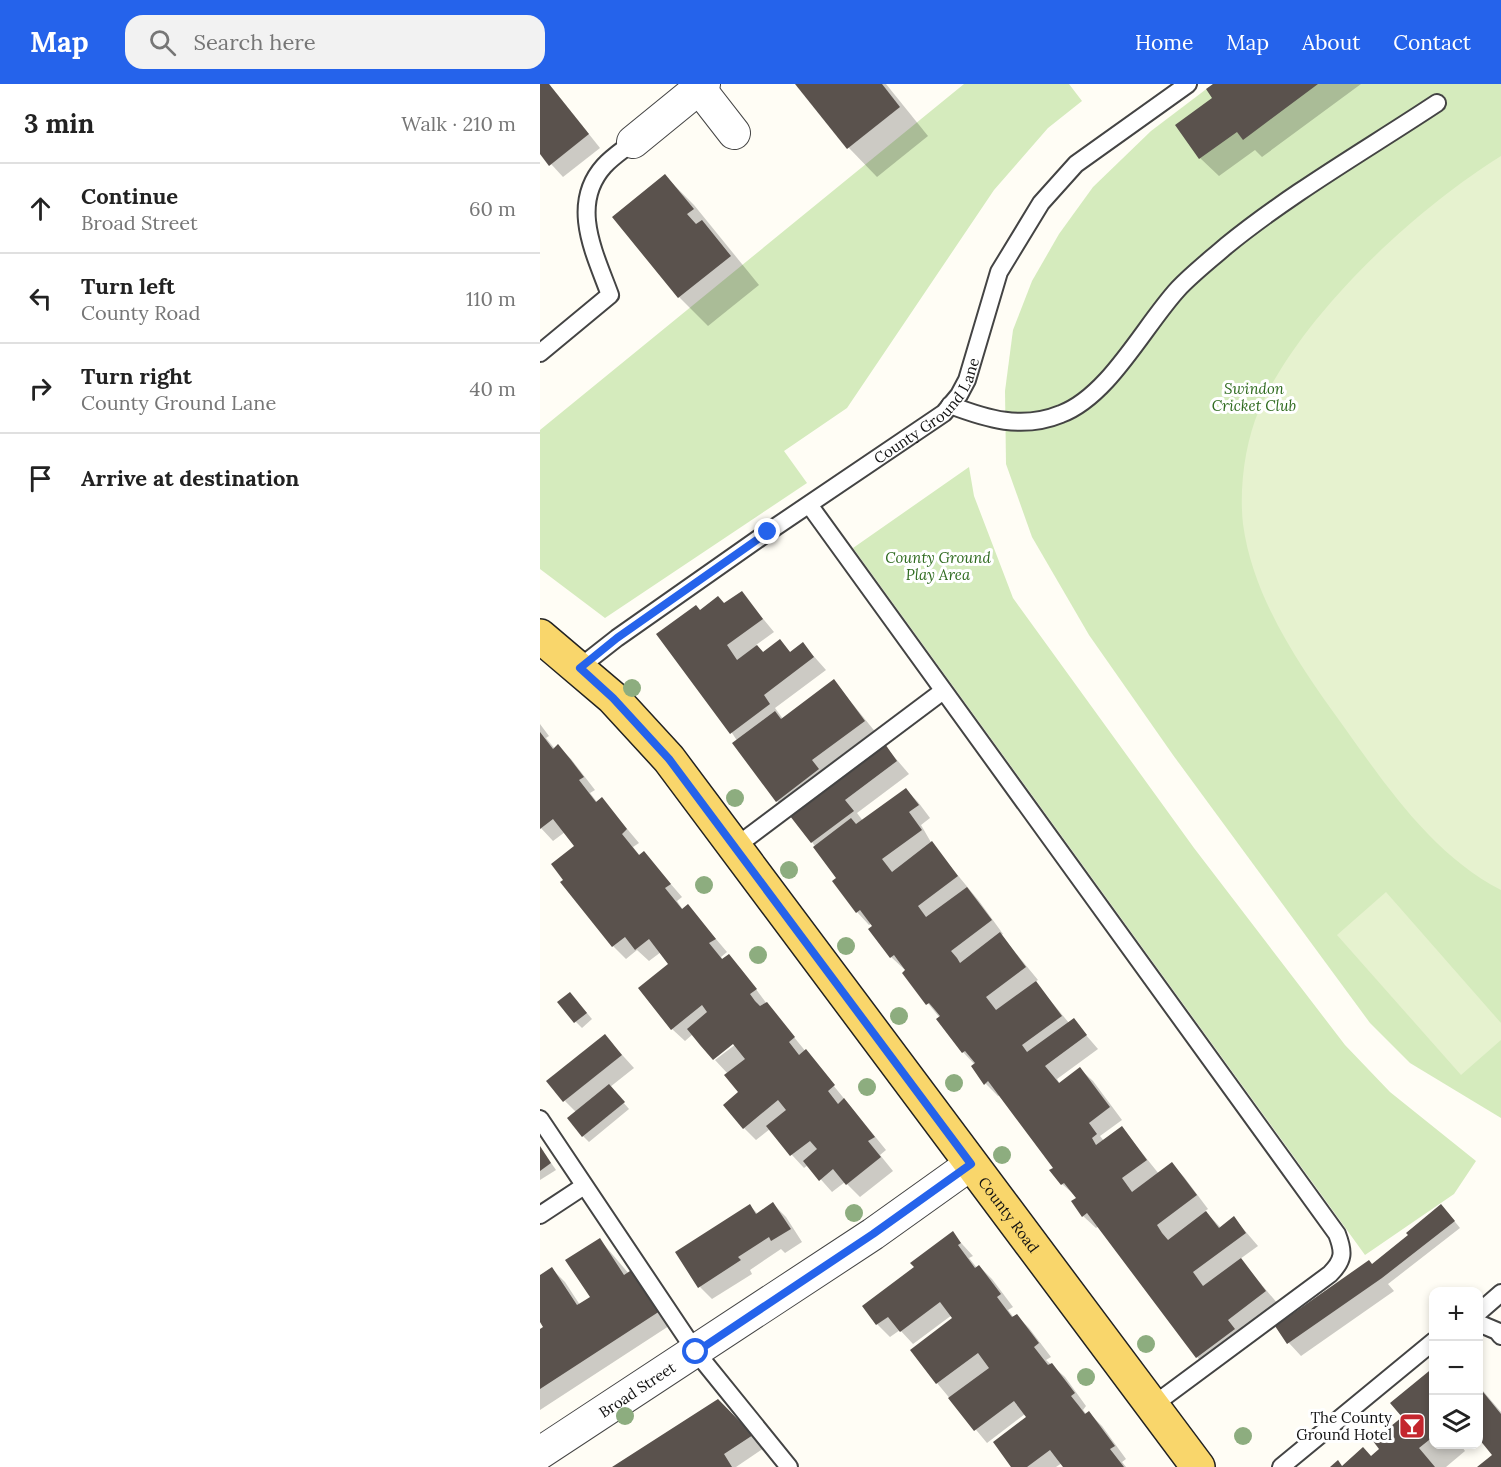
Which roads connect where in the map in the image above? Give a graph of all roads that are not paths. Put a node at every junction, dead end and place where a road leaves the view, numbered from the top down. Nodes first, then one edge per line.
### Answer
1 (1188, 84) edge
2 (701, 86) edge
3 (1437, 103) dead end
4 (734, 133) dead end
5 (633, 142) joint
6 (540, 353) edge
7 (951, 405) junction
8 (810, 506) junction
9 (540, 636) edge
10 (580, 668) junction
11 (944, 691) junction
12 (735, 847) junction
13 (540, 1119) edge
14 (971, 1164) junction
15 (584, 1186) junction
16 (540, 1215) edge
17 (1501, 1293) edge
18 (1483, 1309) edge
19 (1483, 1325) edge
20 (1501, 1336) edge
21 (1429, 1345) edge
22 (696, 1352) junction
23 (1152, 1406) junction
24 (540, 1453) edge
25 (789, 1467) edge
26 (1198, 1467) edge
27 (1281, 1467) edge

1 - 7 lane, County Ground Lane
2 - 4 street
2 - 5 street
3 - 7 lane
5 - 6 lane
7 - 8 lane, County Ground Lane
8 - 10 lane, County Ground Lane
8 - 11 lane
9 - 10 main road, County Road
10 - 12 main road, County Road
11 - 12 lane
11 - 23 lane
12 - 14 main road, County Road
13 - 15 lane
14 - 22 street, Broad Street
14 - 23 main road, County Road
15 - 16 lane
15 - 22 lane
17 - 18 lane
19 - 20 lane
21 - 27 lane
22 - 24 street, Broad Street
22 - 25 lane
23 - 26 main road, County Road

